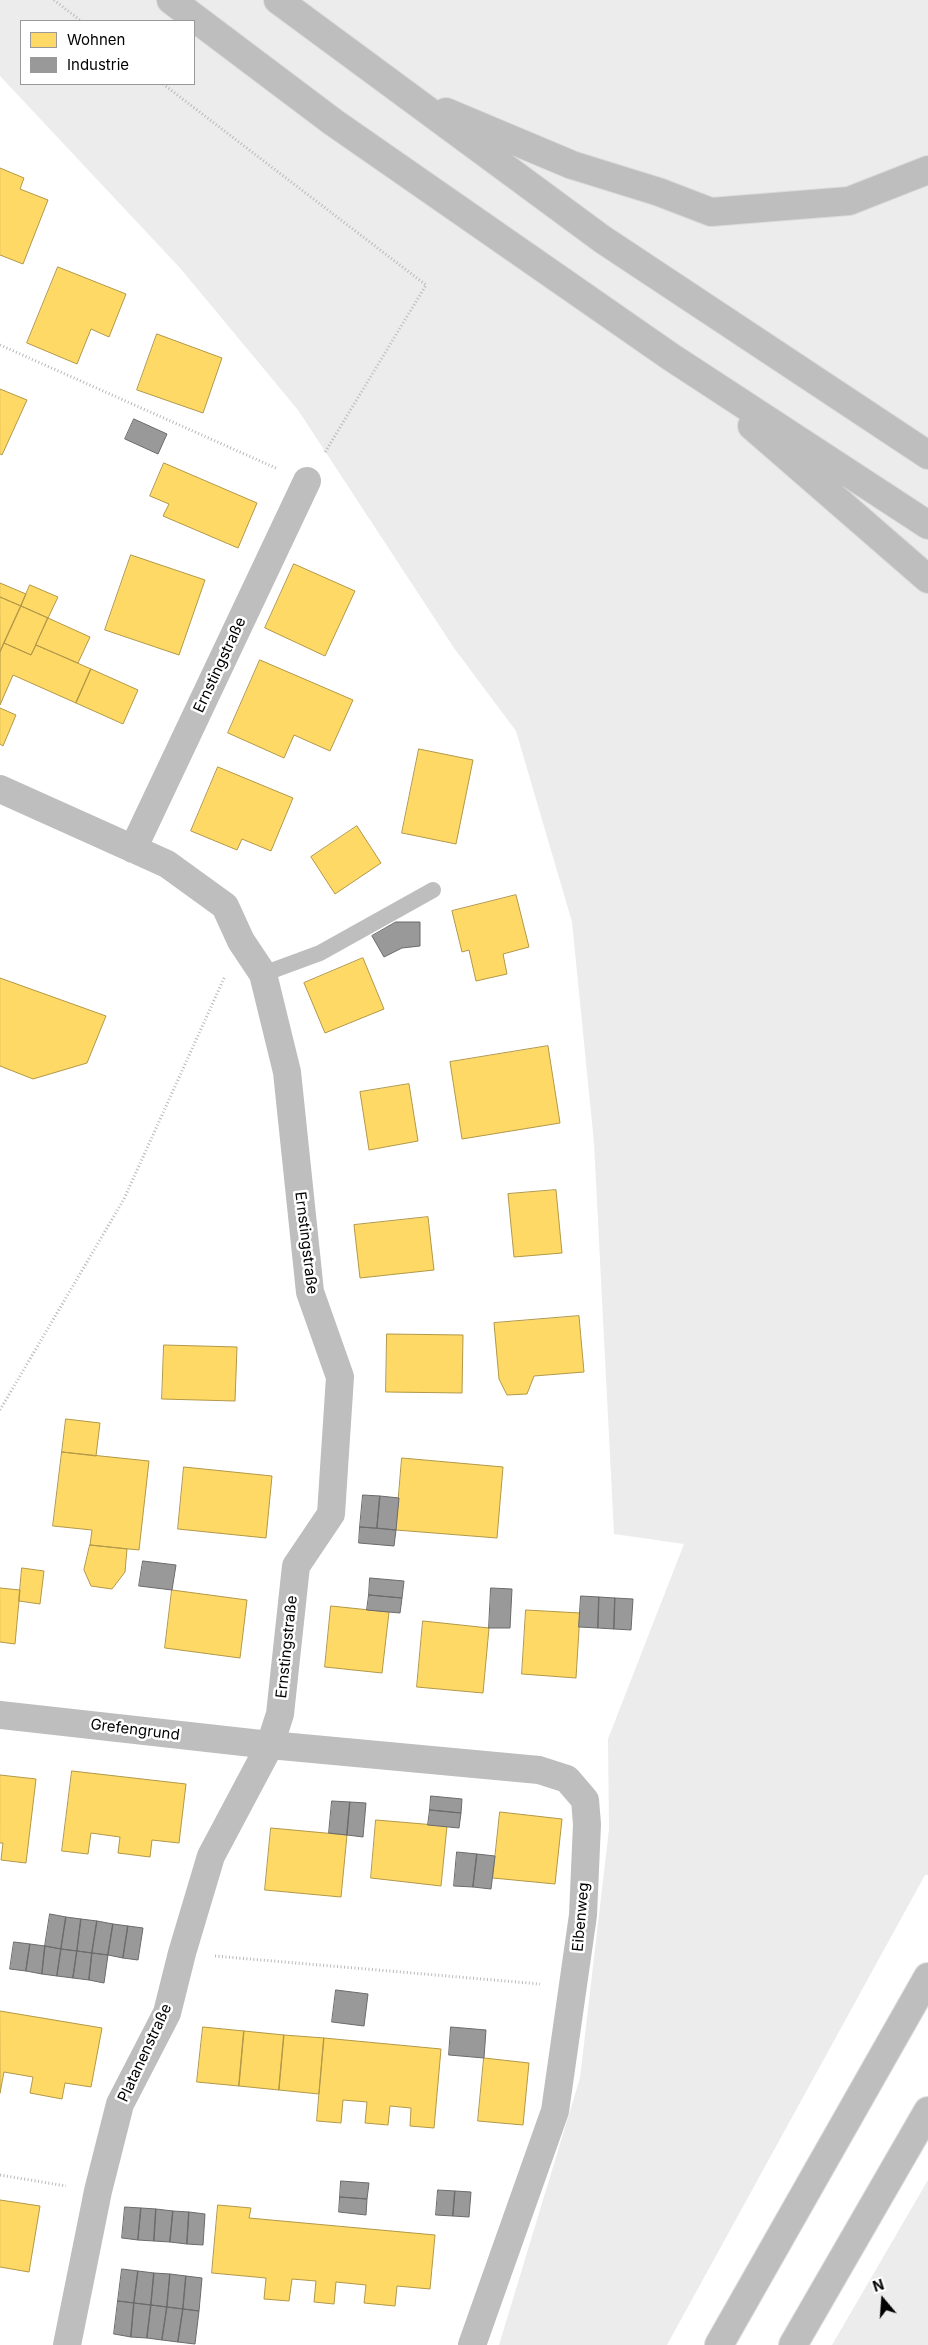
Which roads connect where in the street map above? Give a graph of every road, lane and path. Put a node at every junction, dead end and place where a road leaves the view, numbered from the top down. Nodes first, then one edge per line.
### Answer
1 (54, 0) edge
2 (171, 0) edge
3 (278, 0) edge
4 (81, 20) edge
5 (164, 85) edge
6 (406, 95) junction
7 (928, 170) edge
8 (0, 345) edge
9 (672, 357) junction
10 (928, 455) edge
11 (307, 482) junction
12 (928, 525) edge
13 (928, 579) edge
14 (0, 790) edge
15 (133, 849) junction
16 (433, 890) dead end
17 (241, 941) junction
18 (263, 974) junction
19 (0, 1410) edge
20 (0, 1715) edge
21 (270, 1745) junction
22 (182, 1953) junction
23 (928, 1977) edge
24 (574, 1987) junction
25 (928, 2110) edge
26 (0, 2175) edge
27 (98, 2191) junction
28 (67, 2345) edge
29 (472, 2345) edge
30 (719, 2345) edge
31 (793, 2345) edge

1 - 4 path
2 - 9 main road
3 - 6 main road
5 - 11 path
6 - 7 main road
6 - 10 main road
8 - 11 path
9 - 12 main road
9 - 13 main road
11 - 15 main road, Ernstingstraße
14 - 15 main road, Ernstingstraße
15 - 17 main road, Ernstingstraße
16 - 18 lane
17 - 18 main road, Ernstingstraße
17 - 19 path
18 - 21 main road, Ernstingstraße
20 - 21 main road, Grefengrund
21 - 22 main road, Platanenstraße
21 - 24 main road, Eibenweg
22 - 24 path
22 - 27 main road, Platanenstraße
23 - 30 main road
24 - 29 main road, Eibenweg
25 - 31 main road
26 - 27 path
27 - 28 main road, Platanenstraße

